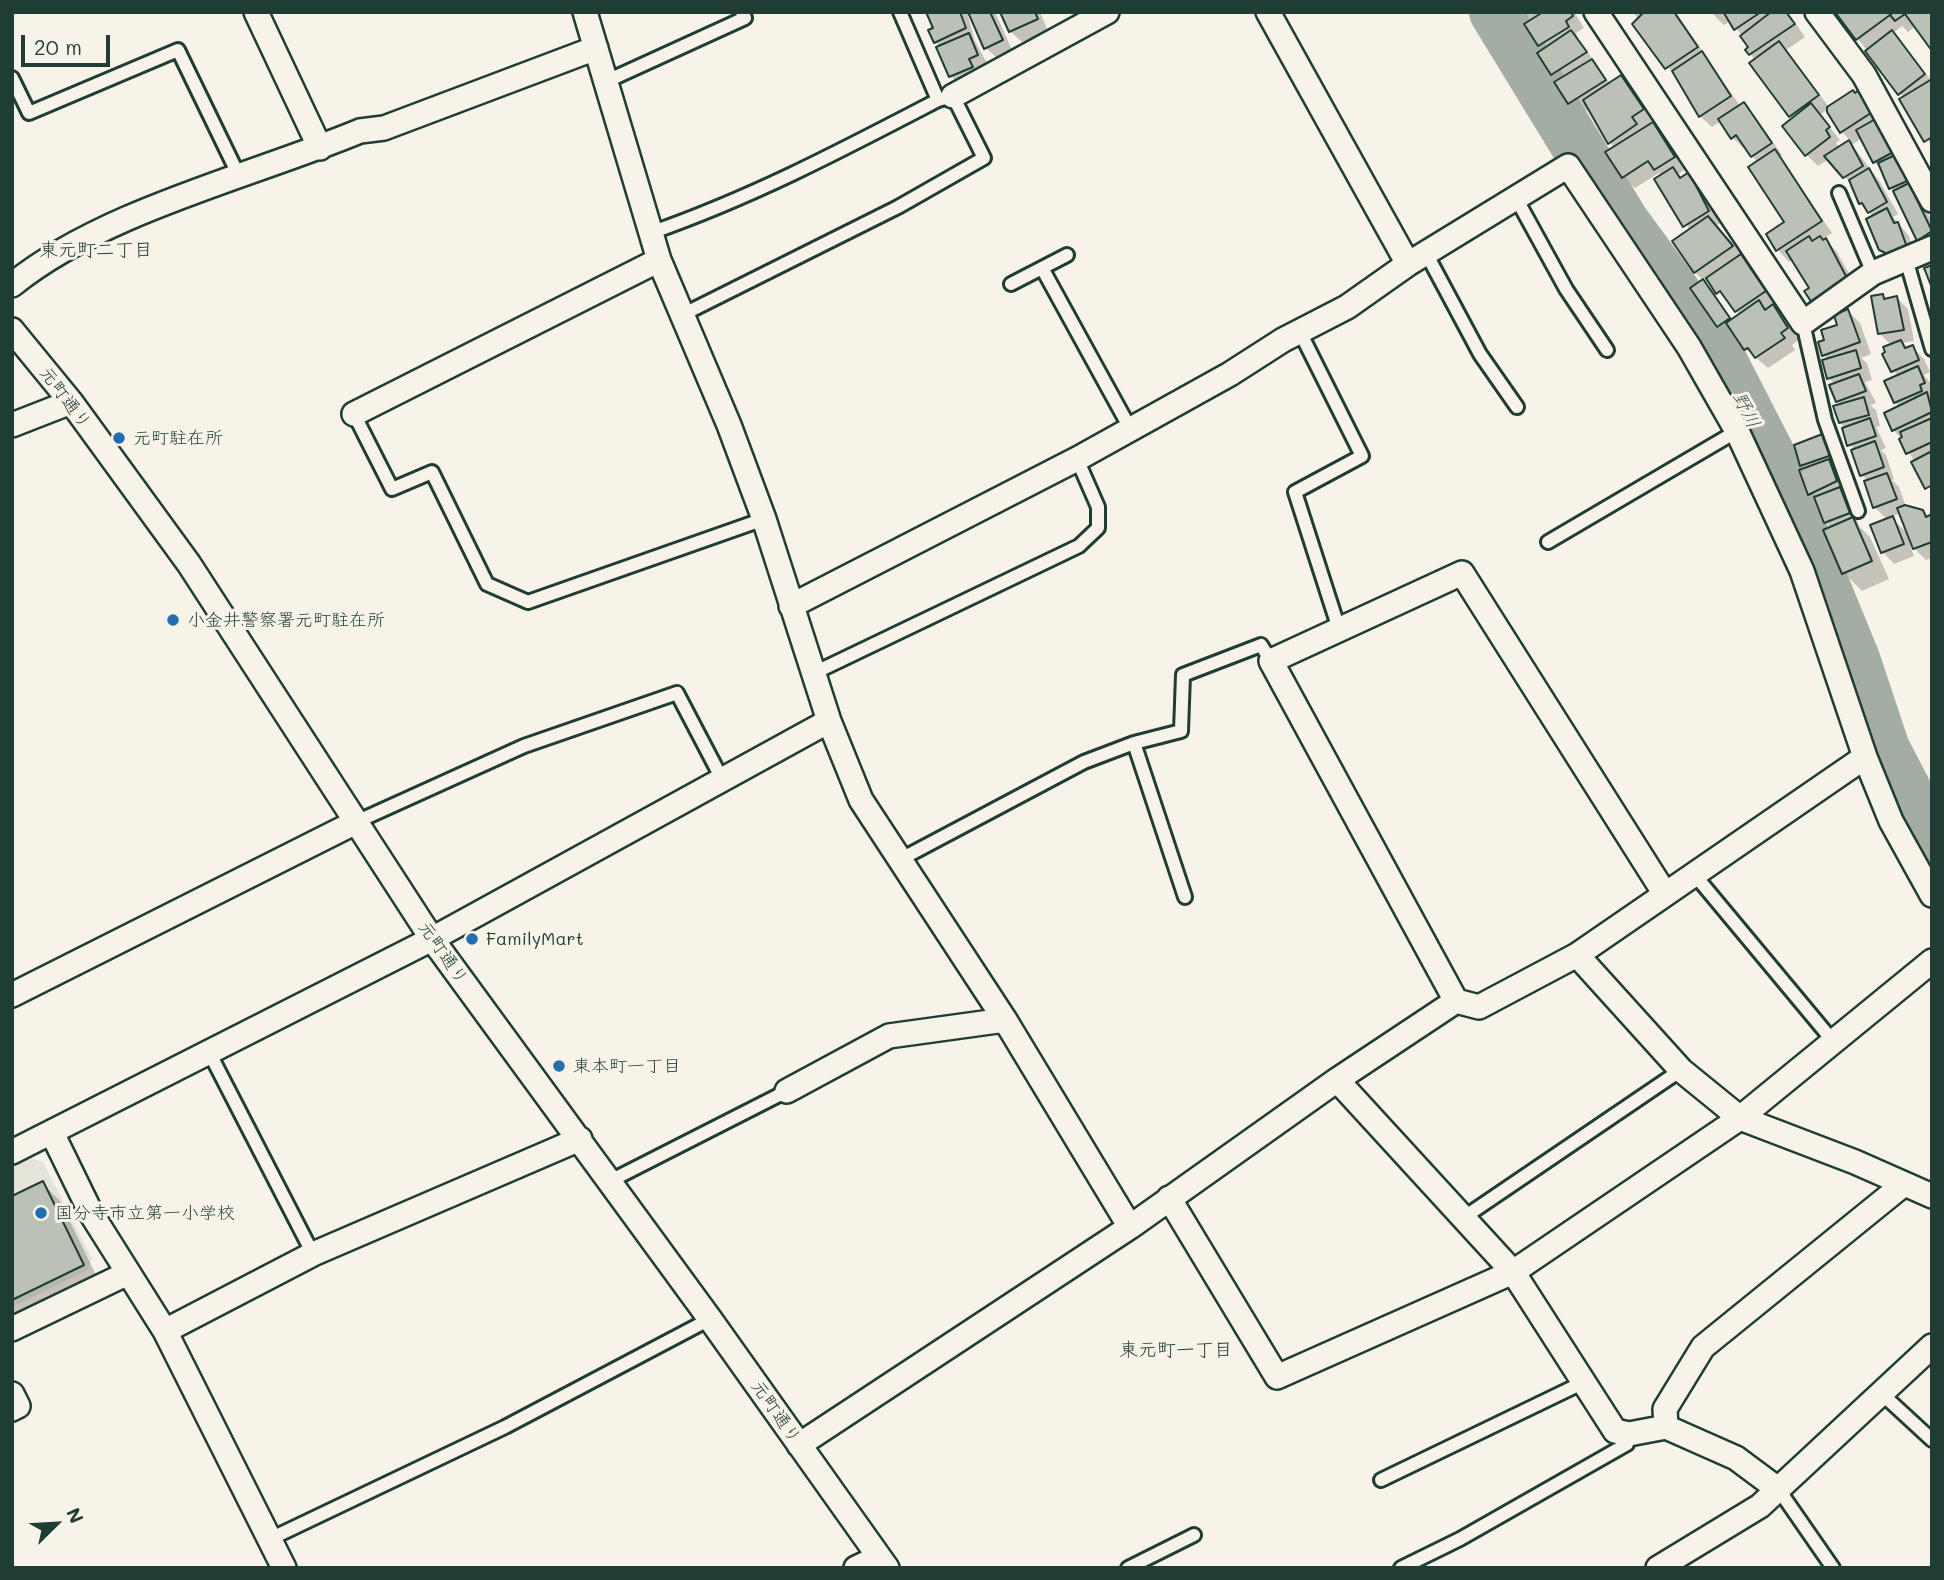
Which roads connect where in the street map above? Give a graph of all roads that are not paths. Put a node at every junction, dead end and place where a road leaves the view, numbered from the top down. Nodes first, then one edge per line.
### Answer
1 (256, 12) edge
2 (585, 12) edge
3 (758, 12) edge
4 (900, 12) edge
5 (1107, 12) edge
6 (1596, 12) edge
7 (1817, 12) edge
8 (744, 15) edge
9 (1278, 15) edge
10 (596, 48) junction
11 (12, 78) edge
12 (607, 81) junction
13 (945, 98) junction
14 (320, 148) junction
15 (239, 176) junction
16 (1839, 193) dead end
17 (1516, 198) junction
18 (1932, 200) edge
19 (650, 233) junction
20 (1932, 248) edge
21 (1067, 255) dead end
22 (1417, 259) junction
23 (1906, 259) junction
24 (659, 260) junction
25 (1042, 268) junction
26 (1873, 273) junction
27 (1011, 284) dead end
28 (12, 285) edge
29 (682, 315) junction
30 (1802, 323) junction
31 (12, 330) edge
32 (1300, 332) junction
33 (1607, 349) dead end
34 (1932, 349) edge
35 (71, 402) junction
36 (1517, 407) dead end
37 (354, 414) joint
38 (12, 425) edge
39 (1131, 430) junction
40 (1737, 431) junction
41 (1077, 459) junction
42 (1858, 511) dead end
43 (764, 519) junction
44 (1548, 542) dead end
45 (791, 606) junction
46 (1339, 629) junction
47 (1271, 661) junction
48 (814, 673) junction
49 (829, 721) junction
50 (1134, 743) junction
51 (1865, 757) junction
52 (722, 779) junction
53 (356, 822) junction
54 (901, 859) junction
55 (1694, 874) junction
56 (1665, 894) junction
57 (1932, 895) edge
58 (1185, 897) dead end
59 (432, 939) junction
60 (1577, 955) junction
61 (1932, 961) edge
62 (12, 995) edge
63 (1456, 1002) junction
64 (1005, 1020) junction
65 (1832, 1041) junction
66 (209, 1052) junction
67 (1681, 1070) junction
68 (1337, 1080) junction
69 (788, 1091) joint
70 (1740, 1118) junction
71 (52, 1132) junction
72 (580, 1139) junction
73 (12, 1152) edge
74 (610, 1181) junction
75 (1904, 1184) junction
76 (1932, 1196) edge
77 (1169, 1198) junction
78 (1463, 1218) junction
79 (1130, 1227) junction
80 (313, 1254) junction
81 (1513, 1272) junction
82 (126, 1273) junction
83 (710, 1319) junction
84 (12, 1329) edge
85 (165, 1331) junction
86 (1932, 1346) edge
87 (1582, 1383) junction
88 (1881, 1393) junction
89 (12, 1394) edge
90 (12, 1409) edge
91 (1666, 1427) junction
92 (1629, 1434) junction
93 (1932, 1440) edge
94 (799, 1445) junction
95 (1381, 1480) dead end
96 (1779, 1490) junction
97 (1194, 1535) dead end
98 (270, 1539) junction
99 (883, 1562) edge
100 (284, 1568) edge
101 (856, 1568) edge
102 (1128, 1568) edge
103 (1401, 1568) edge
104 (1658, 1568) edge
105 (1833, 1568) edge

1 - 14 street
2 - 10 street
3 - 8 lane
4 - 13 lane
5 - 13 street
6 - 30 street
7 - 18 street
8 - 12 lane
9 - 22 street
10 - 12 street
10 - 14 street
11 - 15 lane
12 - 19 street
13 - 19 lane
13 - 29 lane
14 - 15 street
15 - 28 street
16 - 26 lane
17 - 22 street
17 - 33 lane
17 - 40 street
19 - 24 street
20 - 23 street
21 - 25 lane
22 - 32 street
22 - 36 lane
23 - 26 street
23 - 34 lane
24 - 29 street
24 - 37 street
25 - 27 lane
25 - 39 lane
26 - 30 street
29 - 43 street
30 - 42 lane
31 - 35 street, 元町通り
32 - 39 street
32 - 46 lane
35 - 38 street
35 - 53 street, 元町通り
37 - 43 lane
39 - 41 street
40 - 44 lane
40 - 51 street
41 - 45 street
41 - 48 lane
43 - 45 street
45 - 48 street
46 - 47 street
46 - 56 street
47 - 50 lane
47 - 63 street
48 - 49 street
49 - 52 street
49 - 54 street
50 - 54 lane
50 - 58 lane
51 - 55 street
51 - 57 street
52 - 53 lane
52 - 59 street
53 - 59 street, 元町通り
53 - 62 street
54 - 64 street
55 - 56 street
55 - 65 lane
56 - 60 street
59 - 66 street
59 - 72 street, 元町通り
60 - 63 street
60 - 67 street
61 - 65 street
63 - 68 street
64 - 69 street
64 - 79 street
65 - 70 street
66 - 71 street
66 - 80 lane
67 - 70 street
67 - 78 lane
68 - 77 street
68 - 78 street
69 - 74 lane
70 - 75 street
70 - 81 street
71 - 73 street
71 - 82 street
72 - 74 street, 元町通り
72 - 80 street
74 - 83 street, 元町通り
75 - 76 street
75 - 91 street
77 - 79 street
77 - 81 street
78 - 81 street
79 - 94 street
80 - 85 street
81 - 87 street
82 - 84 street
82 - 85 street
83 - 94 street, 元町通り
83 - 98 lane
85 - 98 street
86 - 88 street
87 - 92 street
87 - 95 lane
88 - 93 lane
88 - 96 street
89 - 90 street
91 - 92 street
91 - 96 street
92 - 103 lane
94 - 99 street, 元町通り
96 - 104 street
96 - 105 lane
97 - 102 lane
98 - 100 street
99 - 101 street

